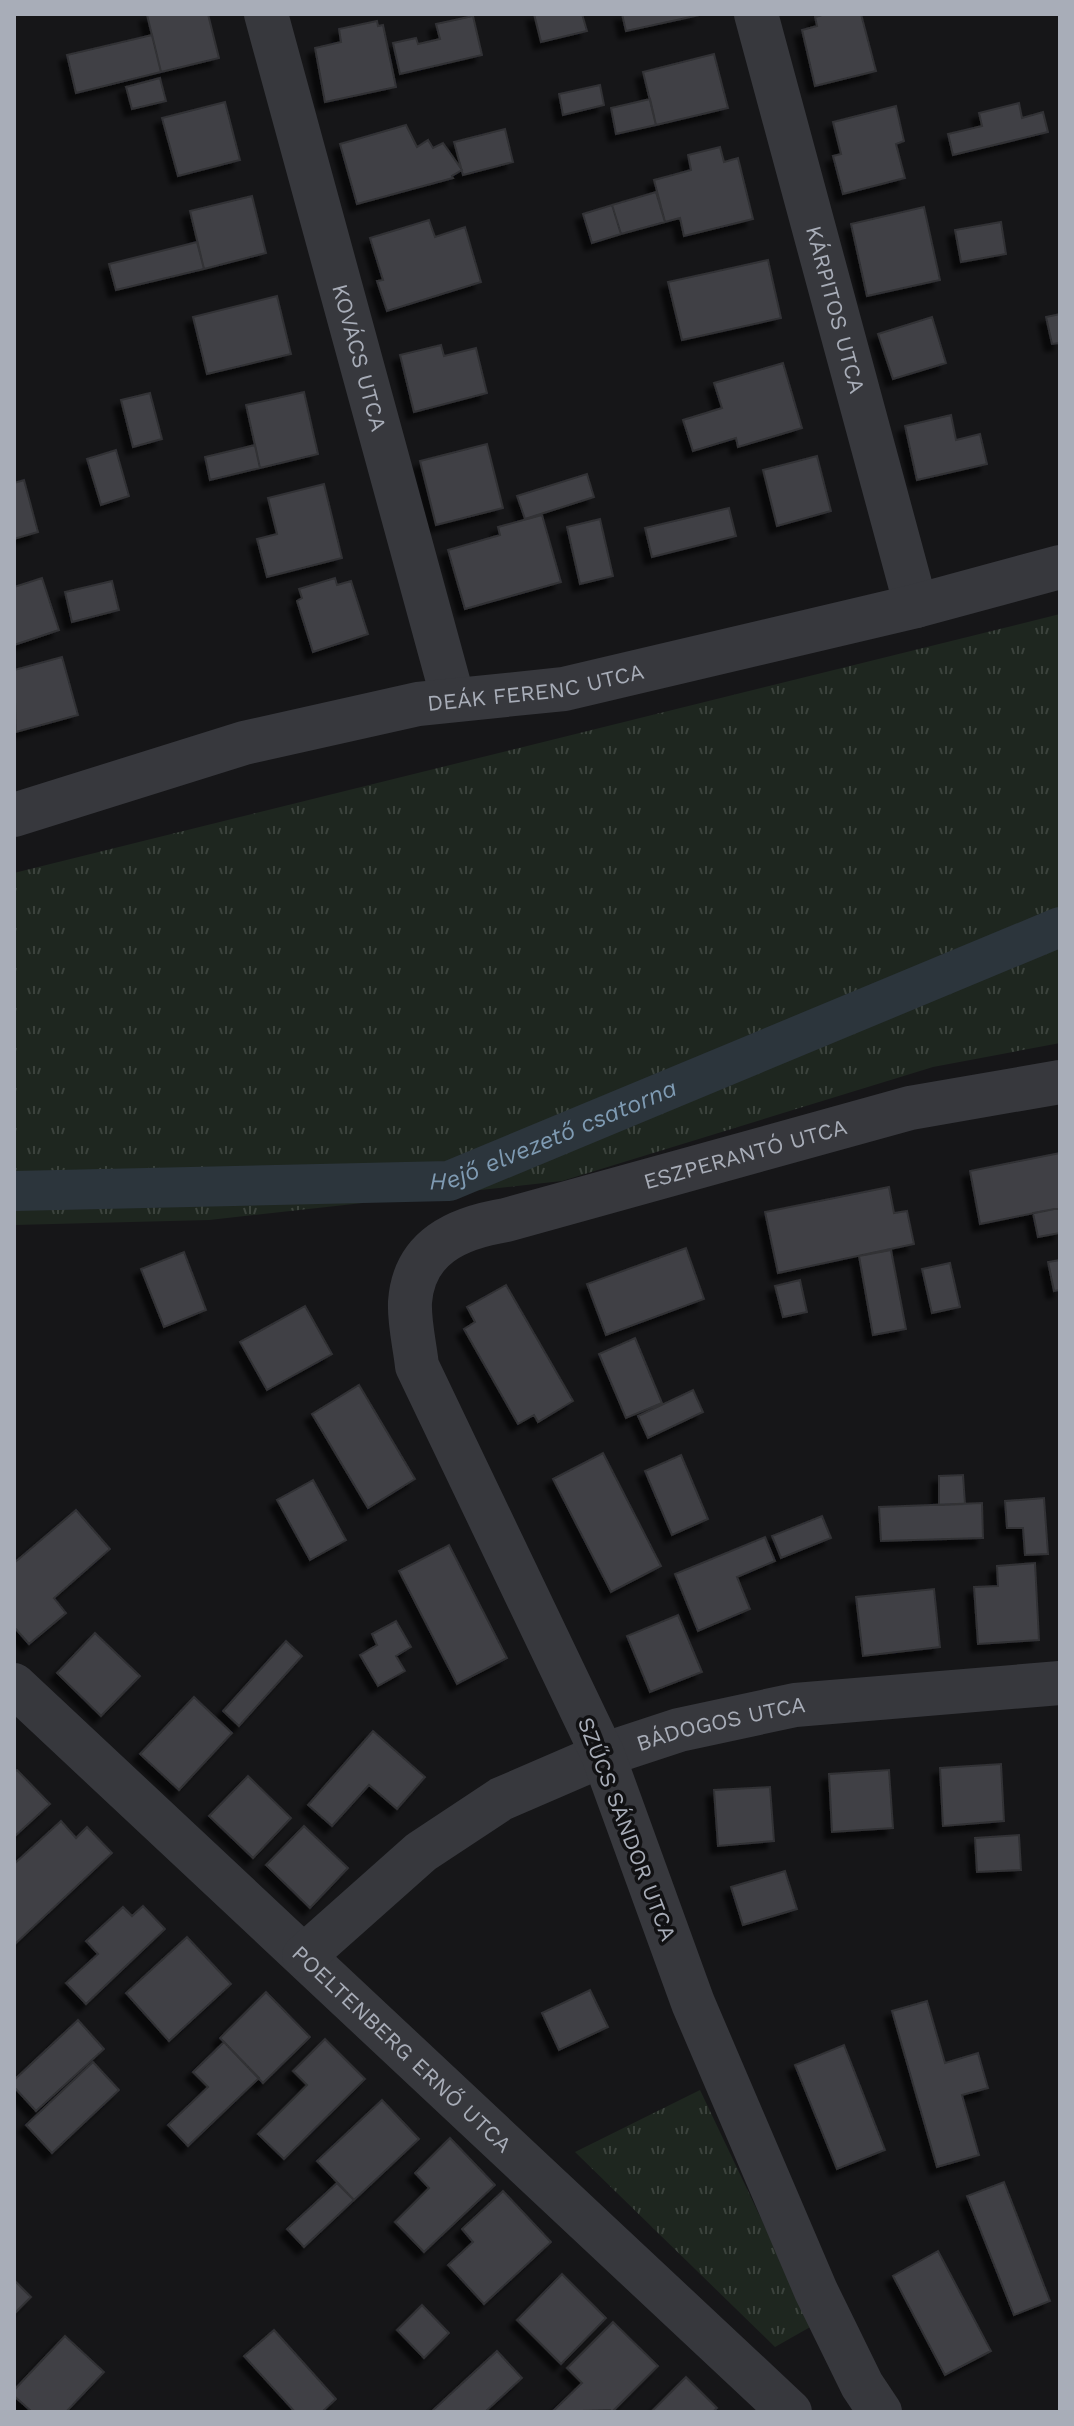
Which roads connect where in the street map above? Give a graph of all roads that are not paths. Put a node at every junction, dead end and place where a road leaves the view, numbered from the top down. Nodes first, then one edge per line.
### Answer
1 (266, 14) edge
2 (756, 14) edge
3 (1060, 567) edge
4 (916, 606) junction
5 (453, 699) junction
6 (14, 815) edge
7 (1060, 1082) edge
8 (436, 1246) joint
9 (1060, 1683) edge
10 (14, 1685) edge
11 (603, 1755) junction
12 (304, 1956) junction
13 (790, 2412) edge
14 (880, 2412) edge

1 - 5 street, KOVÁCS UTCA
2 - 4 street, KÁRPITOS UTCA
3 - 4 street, DEÁK FERENC UTCA
4 - 5 street, DEÁK FERENC UTCA
5 - 6 street, DEÁK FERENC UTCA
7 - 8 street, ESZPERANTÓ UTCA
8 - 11 street, SZŰCS SÁNDOR UTCA
9 - 11 street, BÁDOGOS UTCA
10 - 12 street, POELTENBERG ERNŐ UTCA
11 - 12 street, BÁDOGOS UTCA
11 - 14 street, SZŰCS SÁNDOR UTCA
12 - 13 street, POELTENBERG ERNŐ UTCA

